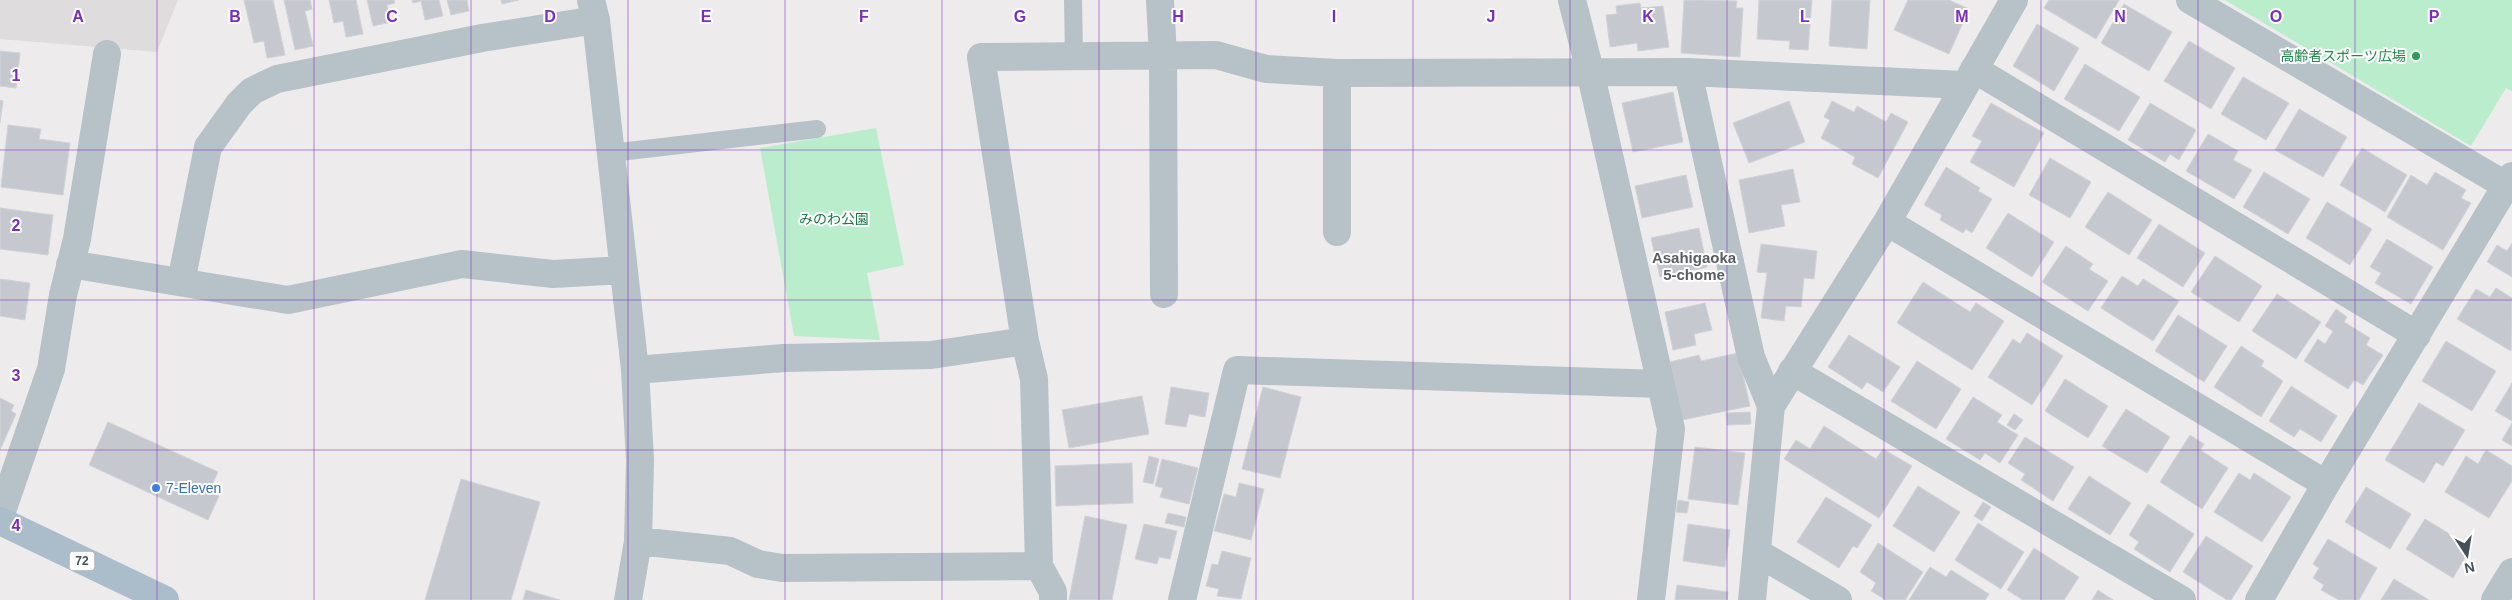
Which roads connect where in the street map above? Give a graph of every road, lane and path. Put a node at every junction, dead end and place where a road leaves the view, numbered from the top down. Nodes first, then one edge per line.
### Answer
1 (1073, 0) edge
2 (1160, 0) edge
3 (1572, 0) edge
4 (2014, 0) edge
5 (2190, 0) edge
6 (594, 10) edge
7 (107, 54) dead end
8 (1074, 56) junction
9 (1162, 56) junction
10 (1590, 71) junction
11 (1688, 72) junction
12 (1337, 73) junction
13 (1969, 77) junction
14 (816, 129) dead end
15 (611, 153) junction
16 (2510, 183) edge
17 (1887, 222) junction
18 (1337, 232) dead end
19 (70, 264) junction
20 (624, 270) junction
21 (181, 282) junction
22 (1164, 294) dead end
23 (2417, 335) junction
24 (1025, 341) junction
25 (635, 370) junction
26 (1792, 371) junction
27 (1661, 384) junction
28 (1771, 406) junction
29 (2326, 484) junction
30 (0, 519) edge
31 (638, 541) junction
32 (1758, 553) junction
33 (1039, 566) junction
34 (2512, 572) edge
35 (165, 600) edge
36 (628, 600) edge
37 (1054, 600) edge
38 (1182, 600) edge
39 (1652, 600) edge
40 (1752, 600) edge
41 (1838, 600) edge
42 (2182, 600) edge
43 (2259, 600) edge
44 (2496, 600) edge

1 - 8 lane
2 - 9 street
3 - 10 street
4 - 13 street
5 - 16 street
6 - 15 street
6 - 21 street
7 - 19 street
8 - 9 street
8 - 24 street
9 - 12 street
9 - 22 street
10 - 11 street
10 - 12 street
10 - 27 street
11 - 13 street
11 - 28 street
12 - 18 street
13 - 17 street
13 - 23 street
14 - 15 lane
15 - 20 street
16 - 23 street
17 - 26 street
17 - 29 street
19 - 21 street
19 - 30 street
20 - 21 street
20 - 25 street
23 - 29 street
24 - 25 street
24 - 33 street
25 - 31 street
26 - 28 street
26 - 42 street
27 - 38 street
27 - 39 street
28 - 32 street
29 - 43 street
30 - 35 main road, 72
31 - 33 street
31 - 36 street
32 - 40 street
32 - 41 street
33 - 37 street
34 - 44 street

